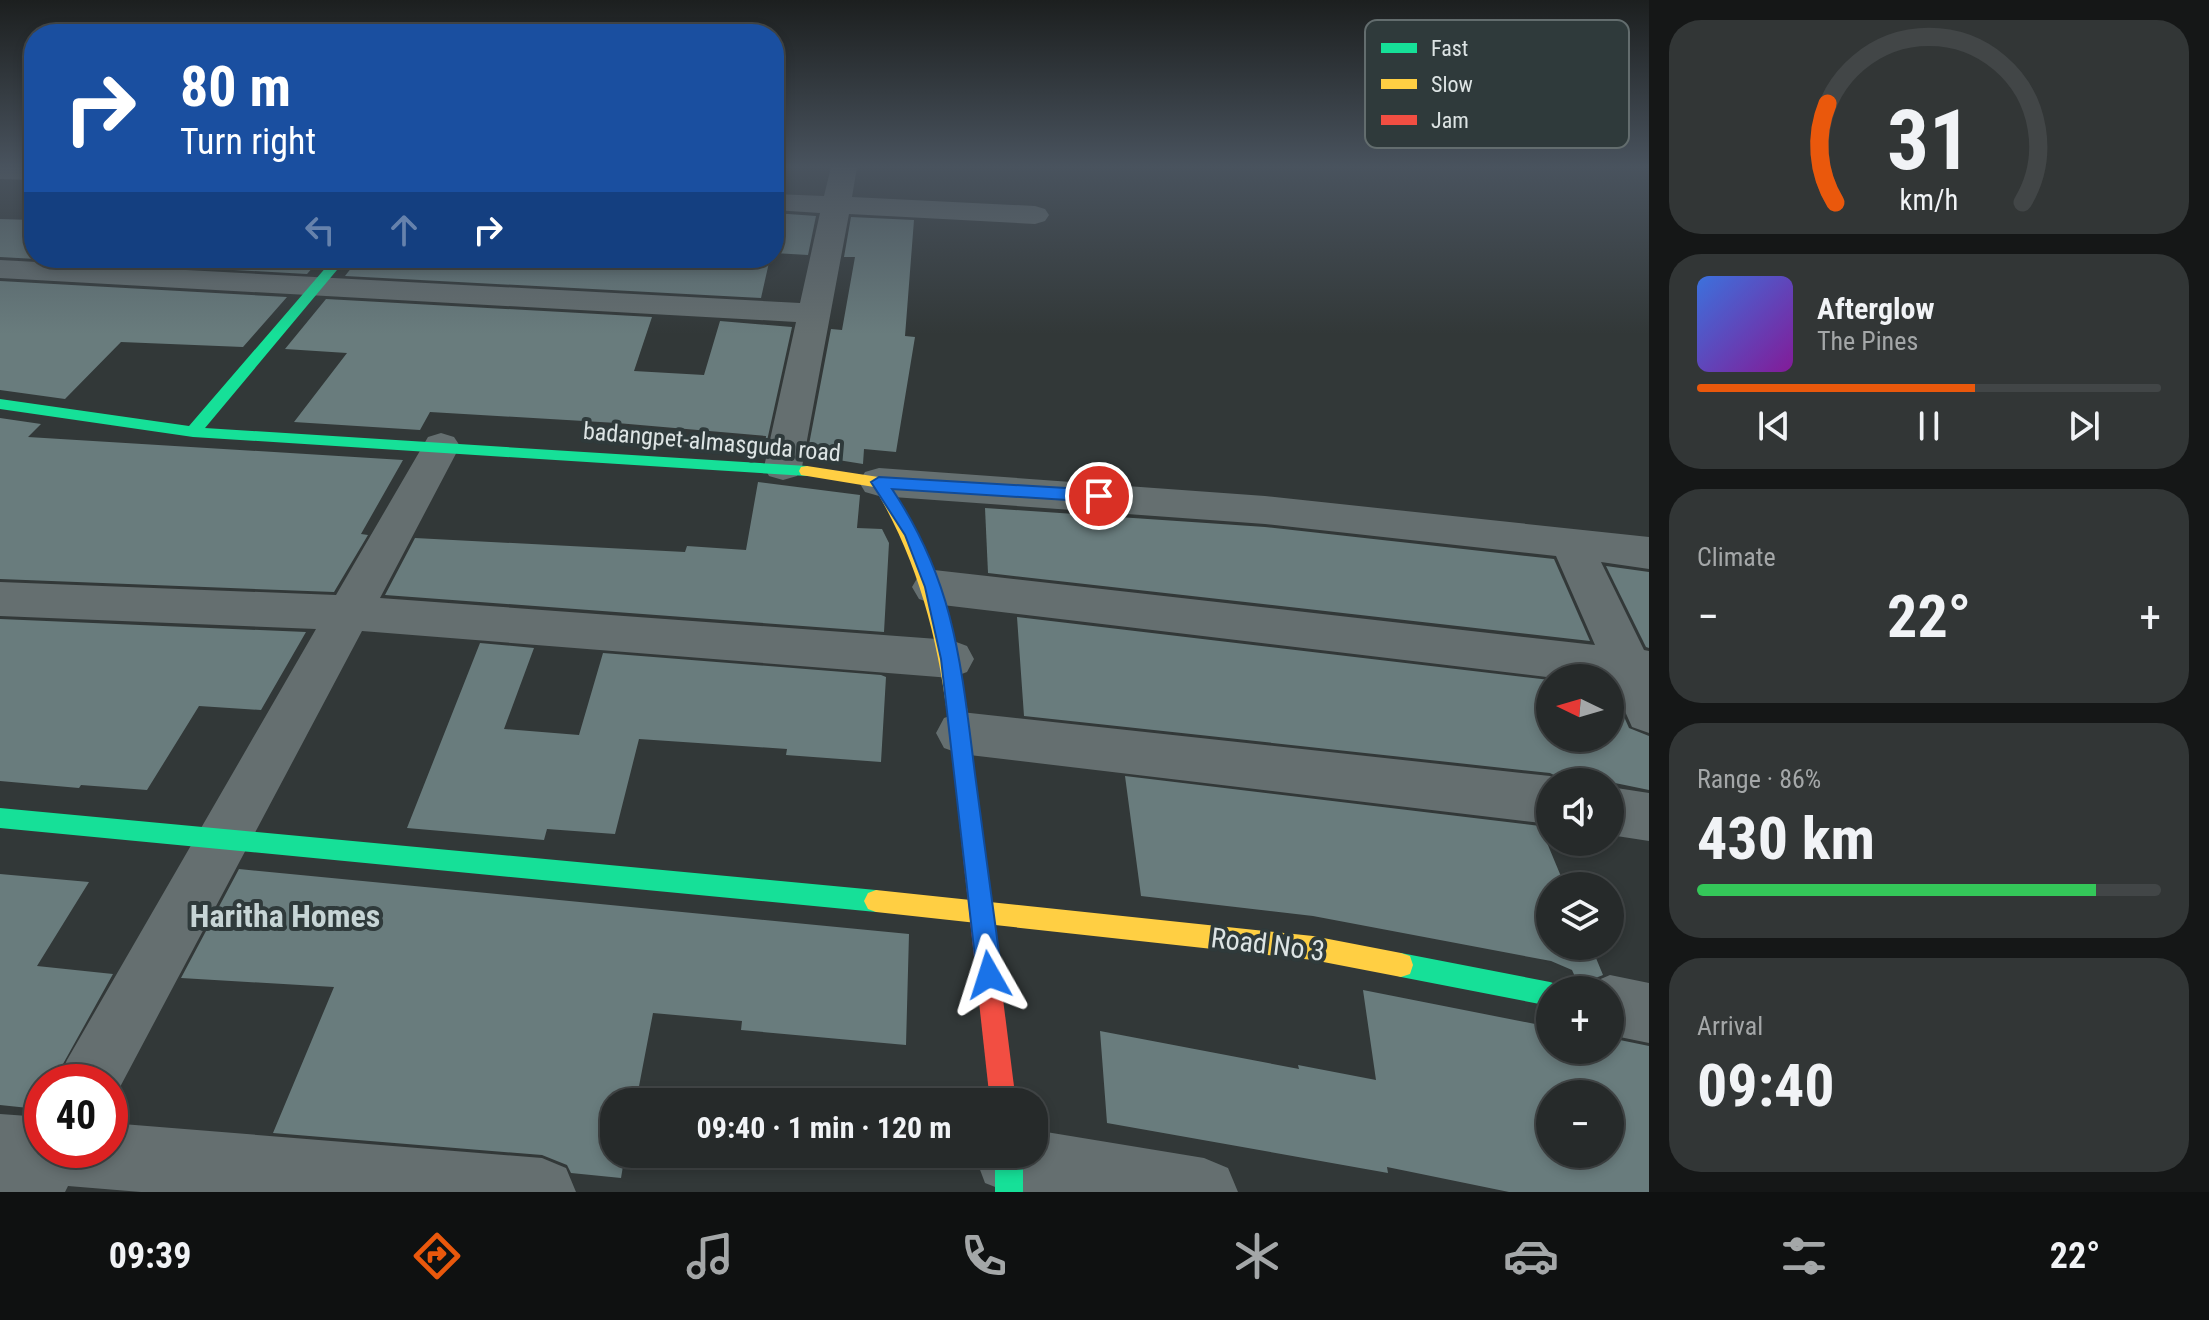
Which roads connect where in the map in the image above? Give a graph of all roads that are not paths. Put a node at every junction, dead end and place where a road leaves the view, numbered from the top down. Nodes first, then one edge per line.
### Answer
1 (834, 223) edge
2 (333, 268) edge
3 (0, 269) edge
4 (319, 285) junction
5 (813, 313) junction
6 (0, 404) edge
7 (193, 432) junction
8 (441, 446) junction
9 (783, 467) junction
10 (879, 482) junction
11 (1571, 543) junction
12 (1649, 553) edge
13 (934, 587) junction
14 (0, 599) edge
15 (351, 613) junction
16 (951, 659) junction
17 (1638, 668) edge
18 (1649, 712) edge
19 (961, 733) junction
20 (1536, 798) edge
21 (1624, 813) edge
22 (1649, 817) edge
23 (0, 818) edge
24 (225, 839) junction
25 (983, 911) junction
26 (1536, 991) edge
27 (1624, 1008) edge
28 (1649, 1013) edge
29 (99, 1064) edge
30 (1001, 1088) edge
31 (0, 1147) edge
32 (24, 1148) edge
33 (128, 1157) edge
34 (1048, 1160) edge
35 (41, 1168) edge
36 (28, 1192) edge
37 (542, 1192) edge
38 (1204, 1192) edge

1 - 5 street
2 - 4 street
3 - 4 street
4 - 5 street
4 - 7 street
5 - 9 street
6 - 7 street, badangpet-almasguda road
7 - 8 street, badangpet-almasguda road
8 - 9 street, badangpet-almasguda road
8 - 15 street
9 - 10 street, badangpet-almasguda road
10 - 11 street
10 - 13 street
11 - 12 street
11 - 17 street
13 - 16 street
13 - 17 street
14 - 15 street
15 - 16 street
15 - 24 street
16 - 19 street
17 - 18 street
19 - 20 street
19 - 25 street
21 - 22 street
23 - 24 street, Road No 3
24 - 25 street, Road No 3
24 - 29 street
25 - 26 street, Road No 3
25 - 30 street
27 - 28 street
31 - 32 street
33 - 37 street
34 - 38 street
35 - 36 street

